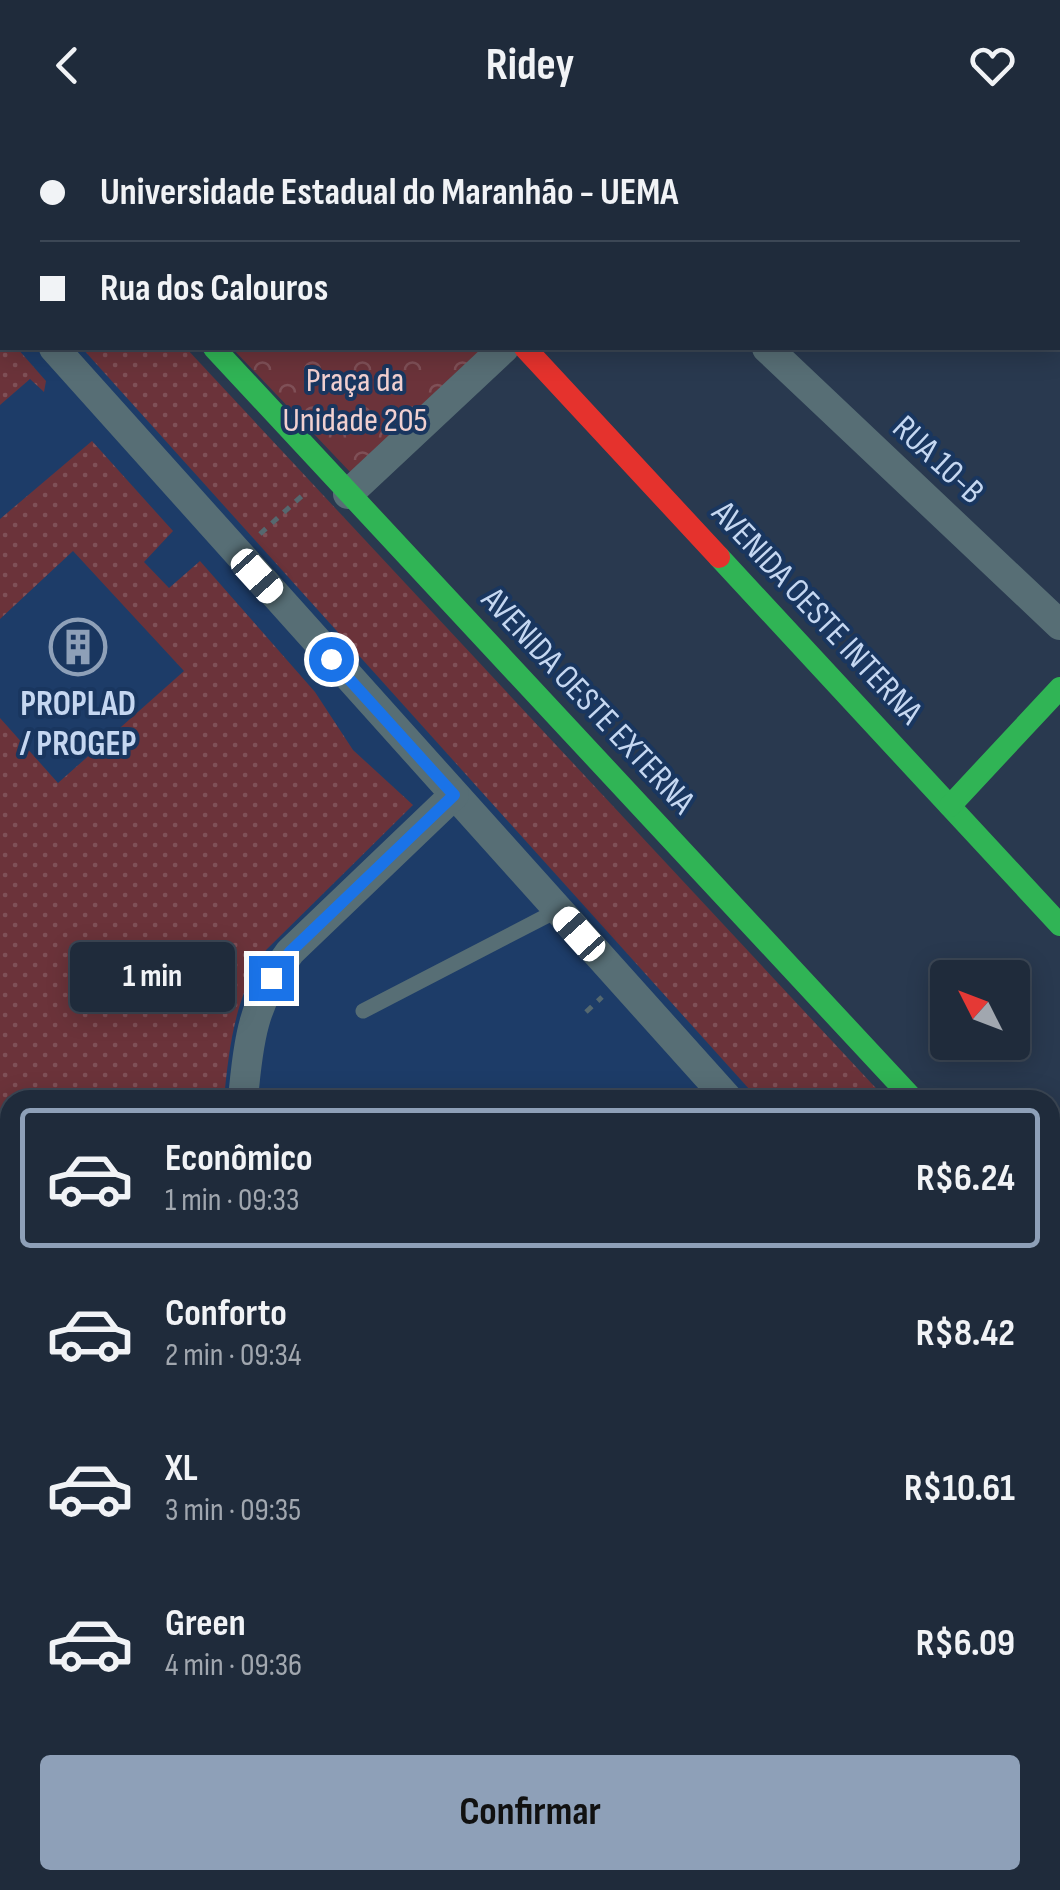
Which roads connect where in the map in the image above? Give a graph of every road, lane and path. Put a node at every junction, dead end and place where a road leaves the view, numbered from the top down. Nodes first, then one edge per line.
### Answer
1 (56, 350) edge
2 (216, 350) edge
3 (502, 350) edge
4 (527, 350) edge
5 (769, 350) edge
6 (338, 482) junction
7 (251, 542) dead end
8 (1060, 625) edge
9 (1060, 688) edge
10 (454, 795) junction
11 (950, 806) junction
12 (558, 910) junction
13 (1060, 925) edge
14 (363, 1010) dead end
15 (243, 1090) edge
16 (720, 1090) edge
17 (905, 1090) edge

1 - 10 street
2 - 6 street, AVENIDA OESTE EXTERNA
3 - 6 street
4 - 11 street, AVENIDA OESTE INTERNA
5 - 8 street, RUA 10-B
6 - 7 path
6 - 17 street, AVENIDA OESTE EXTERNA
9 - 11 street
10 - 12 street
10 - 15 street
11 - 13 street, AVENIDA OESTE INTERNA
12 - 14 lane
12 - 16 street

